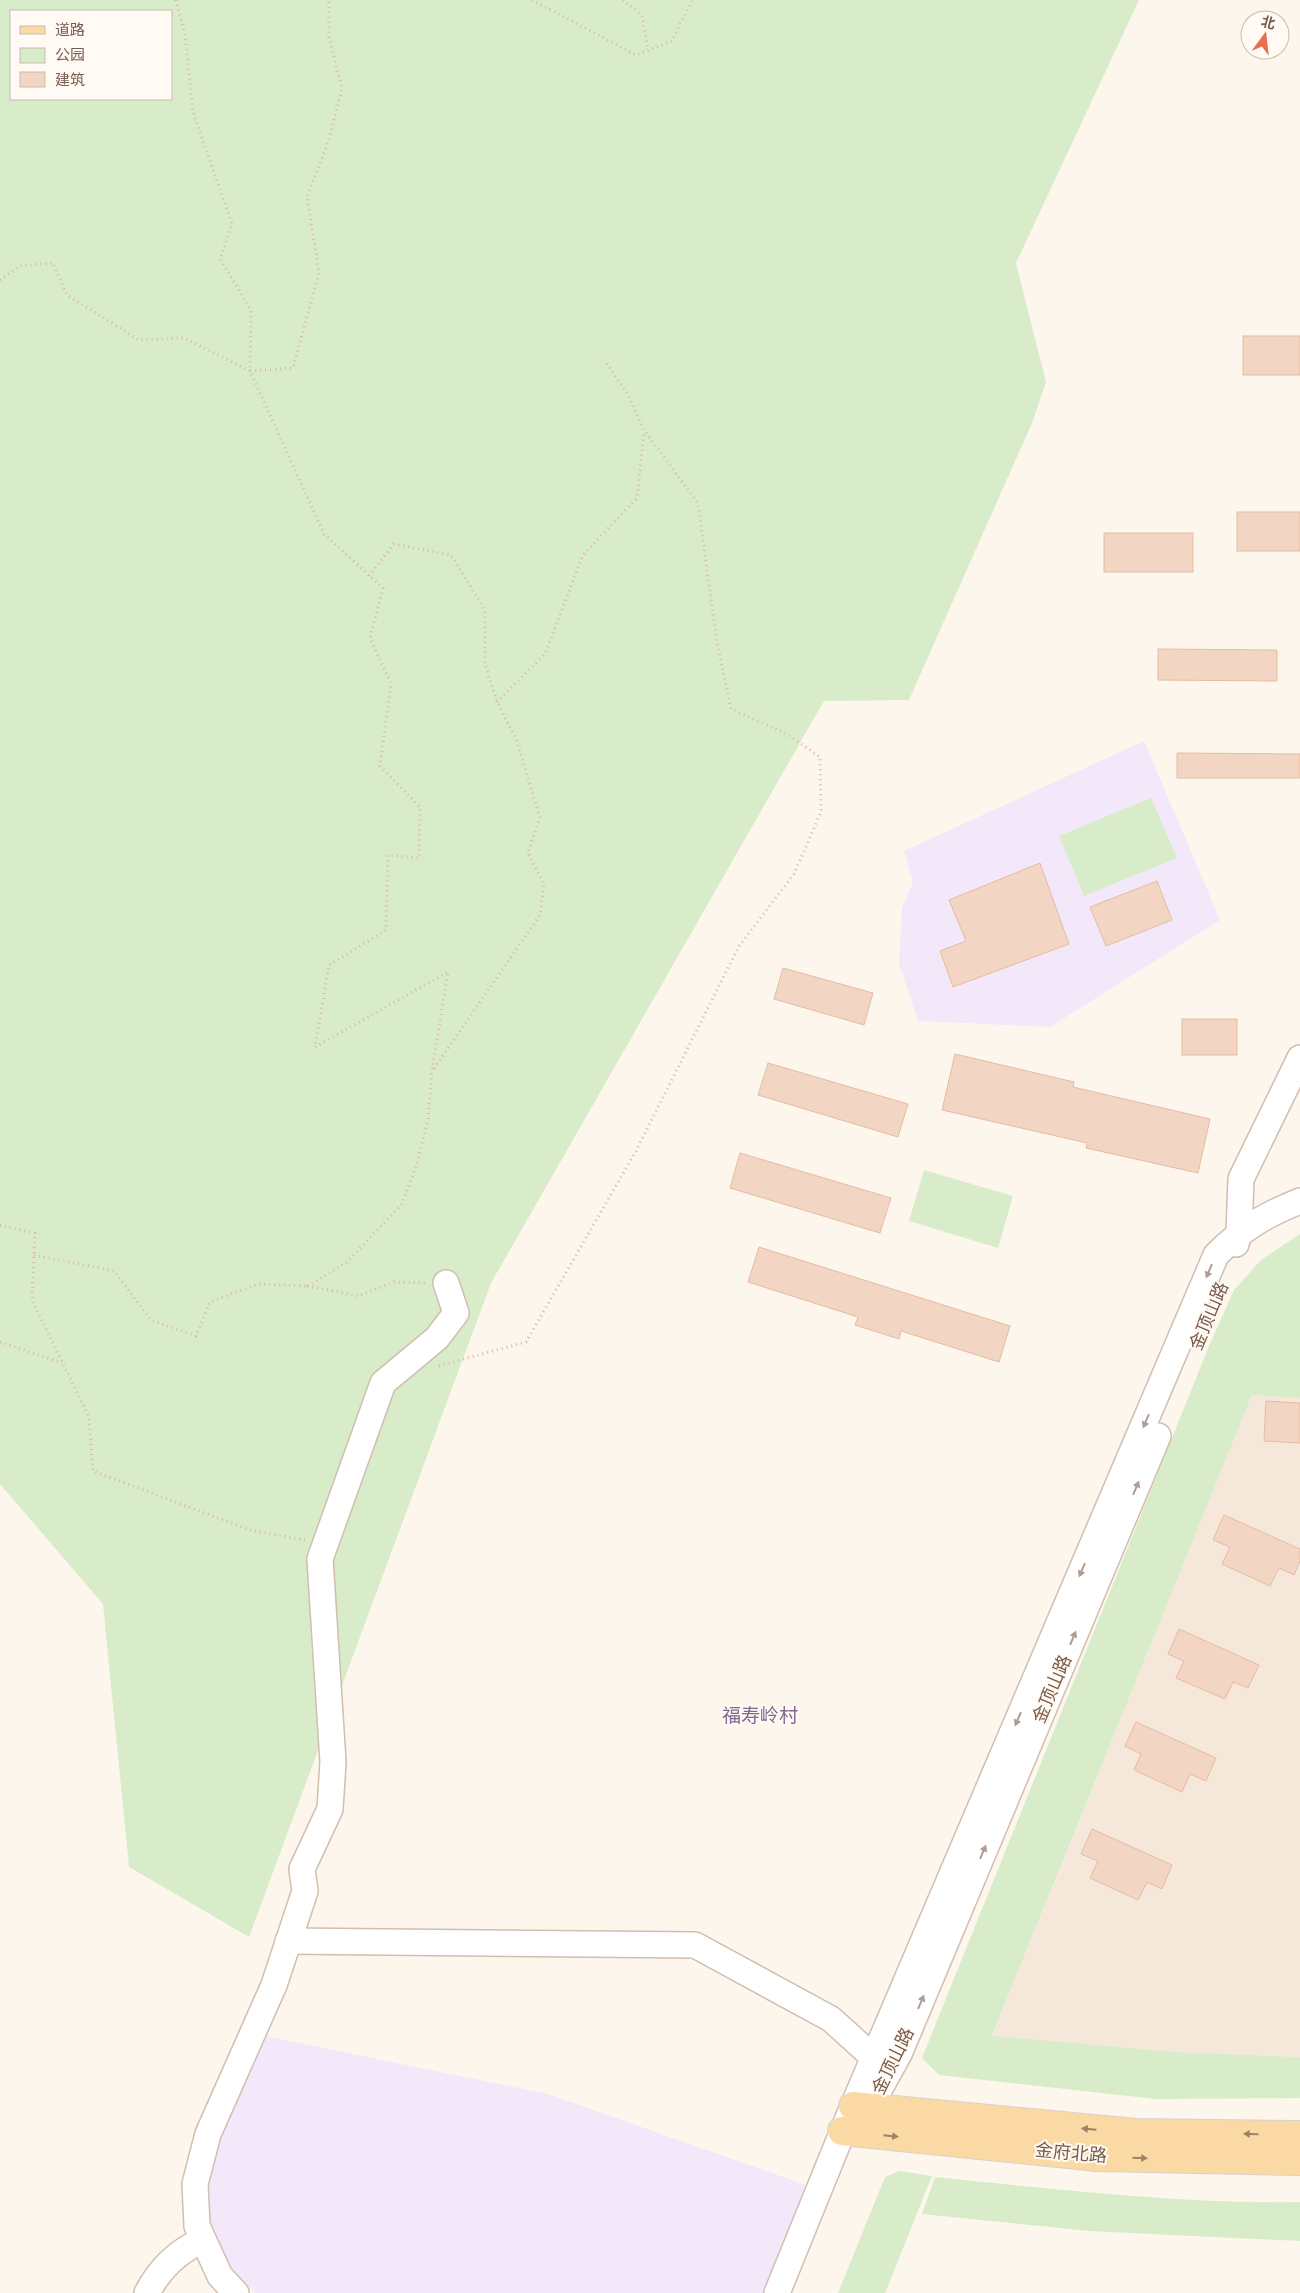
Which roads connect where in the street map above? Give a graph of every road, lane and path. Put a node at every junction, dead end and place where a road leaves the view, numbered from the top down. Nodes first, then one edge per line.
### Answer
1 (176, 0) edge
2 (329, 0) edge
3 (532, 0) edge
4 (624, 0) edge
5 (692, 0) edge
6 (648, 50) junction
7 (0, 280) edge
8 (606, 362) dead end
9 (250, 371) junction
10 (644, 430) junction
11 (369, 576) junction
12 (497, 702) junction
13 (1300, 1058) edge
14 (432, 1070) junction
15 (1300, 1201) edge
16 (0, 1225) edge
17 (1239, 1233) junction
18 (34, 1255) junction
19 (446, 1283) joint
20 (308, 1286) junction
21 (0, 1342) edge
22 (62, 1364) junction
23 (430, 1369) dead end
24 (325, 1544) junction
25 (288, 1941) junction
26 (874, 2058) junction
27 (861, 2107) junction
28 (842, 2131) junction
29 (1300, 2135) edge
30 (1300, 2161) edge
31 (203, 2240) junction
32 (147, 2293) edge
33 (236, 2293) edge
34 (777, 2293) edge

1 - 9 path
2 - 9 path
3 - 6 path
4 - 6 path
5 - 6 path
7 - 9 path
8 - 10 path
9 - 11 path
10 - 12 path
10 - 23 path
11 - 12 path
11 - 14 path
12 - 14 path
13 - 17 street
14 - 20 path
15 - 17 street, 金顶山路
16 - 18 path
17 -> 26 street, 金顶山路
27 -> 17 street, 金顶山路
18 - 20 path
18 - 22 path
19 - 20 path
19 - 24 street
21 - 22 path
22 - 24 path
24 - 25 street
25 - 26 street
25 - 31 street
26 - 27 street, 金顶山路
27 - 28 street, 金顶山路
29 -> 27 main road, 金府北路
28 -> 30 main road, 金府北路
28 - 34 street, 金顶山路
31 - 32 street
31 - 33 street

